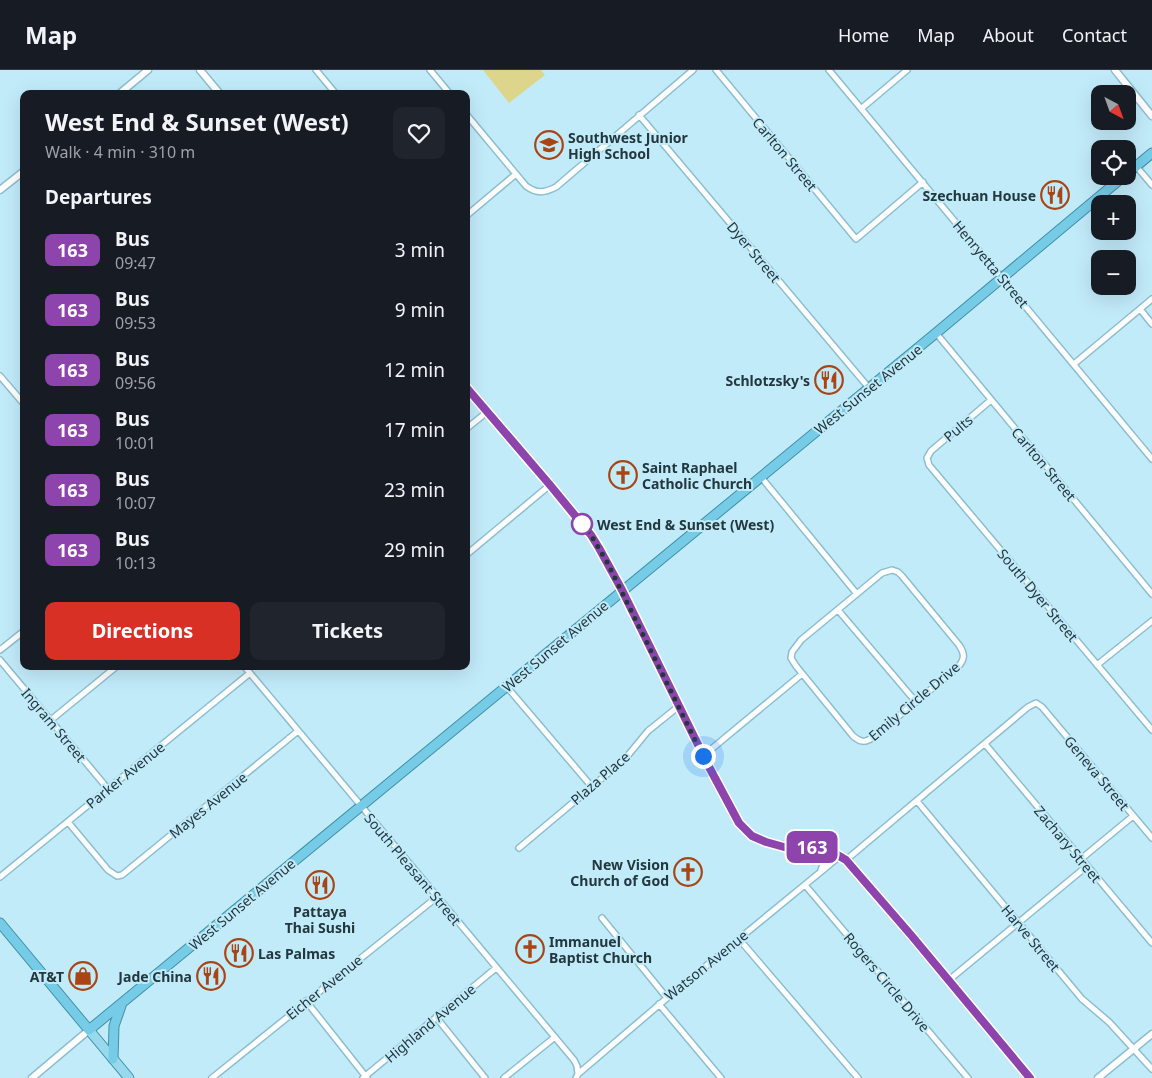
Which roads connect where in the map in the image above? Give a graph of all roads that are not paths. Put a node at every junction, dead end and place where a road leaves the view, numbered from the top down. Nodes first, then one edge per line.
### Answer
1 (148, 70) edge
2 (200, 70) edge
3 (316, 70) edge
4 (430, 70) edge
5 (693, 70) edge
6 (716, 70) edge
7 (829, 70) edge
8 (907, 70) edge
9 (1114, 70) edge
10 (124, 90) edge
11 (217, 90) edge
12 (333, 90) edge
13 (447, 90) edge
14 (862, 108) junction
15 (639, 115) junction
16 (1152, 116) edge
17 (470, 119) edge
18 (1152, 153) edge
19 (1136, 166) joint
20 (20, 174) edge
21 (516, 174) junction
22 (923, 182) junction
23 (1113, 185) edge
24 (1152, 186) edge
25 (0, 190) edge
26 (470, 213) edge
27 (1002, 278) junction
28 (1152, 299) edge
29 (1140, 309) junction
30 (1152, 324) edge
31 (936, 333) junction
32 (1074, 364) junction
33 (0, 376) edge
34 (868, 388) junction
35 (470, 392) edge
36 (20, 399) edge
37 (991, 400) junction
38 (487, 412) junction
39 (470, 426) edge
40 (927, 458) joint
41 (1152, 459) edge
42 (761, 477) junction
43 (550, 485) junction
44 (470, 552) edge
45 (622, 590) junction
46 (857, 594) junction
47 (1152, 594) edge
48 (838, 610) junction
49 (1152, 621) edge
50 (20, 634) edge
51 (0, 650) edge
52 (0, 660) edge
53 (1097, 665) junction
54 (111, 670) edge
55 (247, 670) edge
56 (250, 673) junction
57 (802, 674) junction
58 (507, 686) junction
59 (916, 702) junction
60 (679, 706) junction
61 (1042, 707) joint
62 (51, 720) junction
63 (1152, 730) edge
64 (298, 732) junction
65 (984, 744) junction
66 (703, 756) junction
67 (592, 787) junction
68 (108, 789) junction
69 (917, 801) junction
70 (361, 806) junction
71 (1133, 816) junction
72 (68, 822) junction
73 (1152, 838) edge
74 (815, 847) junction
75 (519, 848) dead end
76 (843, 858) junction
77 (1081, 859) junction
78 (1087, 866) junction
79 (820, 873) junction
80 (0, 877) edge
81 (805, 885) junction
82 (436, 897) junction
83 (602, 918) dead end
84 (1018, 922) junction
85 (0, 923) edge
86 (739, 939) junction
87 (1152, 943) edge
88 (496, 968) junction
89 (949, 980) junction
90 (667, 998) junction
91 (306, 1001) junction
92 (123, 1003) junction
93 (659, 1004) junction
94 (436, 1017) junction
95 (89, 1030) junction
96 (1152, 1034) edge
97 (555, 1037) junction
98 (1134, 1049) junction
99 (113, 1059) junction
100 (1152, 1069) edge
101 (577, 1076) edge
102 (365, 1077) edge
103 (1027, 1077) edge
104 (32, 1078) edge
105 (128, 1078) edge
106 (212, 1078) edge
107 (485, 1078) edge
108 (504, 1078) edge
109 (721, 1078) edge
110 (858, 1078) edge
111 (968, 1078) edge
112 (1098, 1078) edge

1 - 10 street
2 - 11 street
3 - 12 street
4 - 13 street
5 - 15 street
6 - 22 street, Carlton Street
7 - 14 street, Henryetta Street
8 - 14 street
9 - 16 street
14 - 22 street, Henryetta Street
15 - 21 street
15 - 34 street, Dyer Street
17 - 21 street
18 - 19 highway
19 - 24 street
20 - 25 street
21 - 26 street
22 - 27 street, Henryetta Street
23 - 27 highway, West Sunset Avenue
27 - 31 highway, West Sunset Avenue
27 - 32 street, Henryetta Street
28 - 29 street
29 - 30 street
29 - 32 street
31 - 34 highway, West Sunset Avenue
31 - 37 street, Carlton Street
32 - 41 street, Henryetta Street
33 - 36 street
34 - 42 highway, West Sunset Avenue
35 - 38 street
37 - 40 street, Pults
37 - 47 street, Carlton Street
38 - 39 street
38 - 43 street
40 - 53 street, South Dyer Street
42 - 45 highway, West Sunset Avenue
42 - 46 street
43 - 44 street
43 - 45 street
45 - 58 highway, West Sunset Avenue
45 - 60 street
46 - 48 street, Emily Circle Drive
46 - 59 street, Emily Circle Drive
48 - 57 street, Emily Circle Drive
48 - 59 street
49 - 53 street
50 - 51 street
52 - 62 street, Ingram Street
53 - 63 street, South Dyer Street
54 - 62 street
55 - 56 street, South Pleasant Street
56 - 64 street, South Pleasant Street
56 - 68 street, Parker Avenue
57 - 59 street, Emily Circle Drive
57 - 66 street
58 - 67 street
58 - 70 highway, West Sunset Avenue
60 - 66 street
60 - 67 street, Plaza Place
61 - 65 street, Watson Avenue
61 - 71 street, Geneva Street
62 - 68 street, Ingram Street
64 - 70 street, South Pleasant Street
64 - 72 street, Mayes Avenue
65 - 69 street, Watson Avenue
65 - 77 street, Zachary Street
66 - 74 street
67 - 75 street, Plaza Place
68 - 72 street, Parker Avenue
69 - 76 street, Watson Avenue
69 - 84 street, Harve Street
70 - 82 street, South Pleasant Street
70 - 92 highway, West Sunset Avenue
71 - 73 street, Geneva Street
71 - 77 street
72 - 80 street, Parker Avenue
74 - 76 street
74 - 79 street
76 - 79 street, Watson Avenue
76 - 89 street
77 - 78 street, Zachary Street
78 - 84 street
78 - 87 street, Zachary Street
79 - 81 street, Watson Avenue
81 - 86 street, Watson Avenue
81 - 111 street, Rogers Circle Drive
82 - 88 street, South Pleasant Street
82 - 91 street, Eicher Avenue
83 - 90 street
84 - 89 street
84 - 98 street, Harve Street
85 - 95 highway
86 - 90 street, Watson Avenue
86 - 110 street
88 - 94 street, Highland Avenue
88 - 97 street, South Pleasant Street
89 - 103 street
90 - 93 street, Watson Avenue
91 - 102 street
91 - 106 street, Eicher Avenue
92 - 95 highway, West Sunset Avenue
92 - 99 highway
93 - 101 street, Watson Avenue
93 - 109 street
94 - 102 street, Highland Avenue
94 - 107 street
95 - 99 main road
95 - 104 street, West Sunset Avenue
96 - 98 street
97 - 101 street, South Pleasant Street
97 - 108 street
98 - 100 street, Harve Street
98 - 112 street
99 - 105 main road

